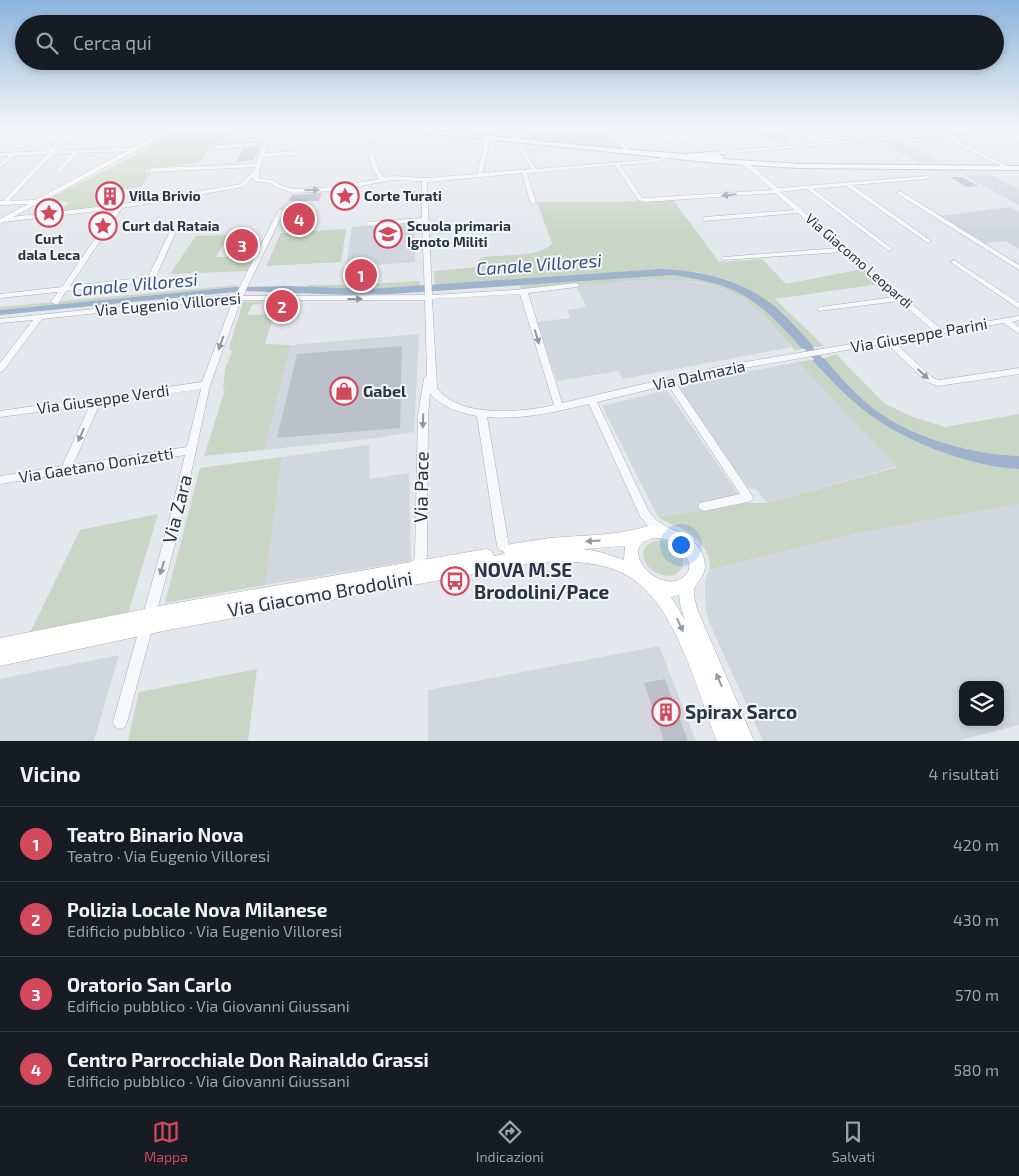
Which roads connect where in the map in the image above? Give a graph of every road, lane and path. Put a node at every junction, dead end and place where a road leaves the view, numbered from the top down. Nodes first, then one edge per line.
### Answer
1 (41, 163) edge
2 (67, 163) edge
3 (110, 163) edge
4 (374, 163) edge
5 (482, 163) edge
6 (529, 163) edge
7 (616, 163) junction
8 (621, 163) edge
9 (742, 163) joint
10 (758, 163) edge
11 (998, 163) edge
12 (259, 164) joint
13 (776, 165) junction
14 (1009, 168) junction
15 (1019, 168) edge
16 (152, 170) dead end
17 (534, 170) junction
18 (59, 171) dead end
19 (256, 171) junction
20 (524, 171) junction
21 (478, 175) junction
22 (926, 177) dead end
23 (381, 180) junction
24 (426, 180) junction
25 (847, 184) junction
26 (242, 186) joint
27 (808, 188) junction
28 (777, 191) junction
29 (900, 193) dead end
30 (645, 200) joint
31 (38, 201) junction
32 (533, 202) dead end
33 (2, 203) edge
34 (118, 208) junction
35 (281, 211) dead end
36 (801, 211) junction
37 (705, 219) dead end
38 (424, 220) junction
39 (2, 221) edge
40 (368, 224) dead end
41 (175, 227) dead end
42 (928, 241) dead end
43 (889, 249) dead end
44 (845, 250) junction
45 (724, 259) dead end
46 (954, 262) dead end
47 (1019, 268) edge
48 (576, 285) dead end
49 (64, 288) junction
50 (523, 290) junction
51 (240, 292) junction
52 (427, 292) junction
53 (0, 296) edge
54 (901, 298) junction
55 (55, 302) dead end
56 (1019, 308) edge
57 (821, 309) dead end
58 (39, 317) junction
59 (1019, 318) edge
60 (1005, 320) junction
61 (0, 321) edge
62 (1019, 331) edge
63 (940, 332) junction
64 (888, 341) junction
65 (807, 354) joint
66 (0, 369) edge
67 (1019, 371) edge
68 (430, 373) junction
69 (669, 380) junction
70 (206, 384) junction
71 (96, 400) junction
72 (438, 400) junction
73 (592, 400) junction
74 (424, 402) junction
75 (559, 408) junction
76 (481, 412) junction
77 (0, 414) edge
78 (192, 450) junction
79 (65, 470) junction
80 (0, 480) edge
81 (704, 506) dead end
82 (644, 513) junction
83 (665, 532) junction
84 (641, 536) junction
85 (503, 546) dead end
86 (412, 568) junction
87 (638, 574) junction
88 (688, 583) junction
89 (653, 585) junction
90 (147, 622) junction
91 (0, 647) edge
92 (0, 657) edge
93 (120, 722) dead end
94 (727, 741) edge
95 (744, 741) edge

1 - 33 street
2 - 18 street
3 - 31 main road
4 - 23 street
5 - 21 street
6 - 17 street
7 - 8 street
7 - 17 street
7 - 30 street
9 - 13 main road
9 - 28 street, Via Giacomo Leopardi
10 - 13 main road
11 - 14 street
12 - 16 street
12 - 19 street
13 - 14 main road
14 - 15 main road
17 - 20 street
19 -> 23 street
19 - 26 street
20 - 21 street
20 - 32 street
21 - 24 street
22 - 25 street
23 - 24 street
24 - 38 street
25 - 27 street
25 - 42 street
26 - 34 street
27 - 28 street
27 - 43 street
28 -> 30 street
28 - 36 street, Via Giacomo Leopardi
29 - 47 street
31 - 33 main road
31 - 39 main road
34 - 39 street
34 - 49 street
35 - 51 street, Via Zara
36 - 37 street
36 - 44 street, Via Giacomo Leopardi
38 - 40 street
38 - 52 street
41 - 49 street
44 - 45 street
44 - 54 street, Via Giacomo Leopardi
46 - 56 street
48 - 50 street, Via Eugenio Villoresi
49 - 53 street
49 - 55 street
50 - 52 street, Via Eugenio Villoresi
50 -> 75 street
51 -> 52 street, Via Eugenio Villoresi
51 - 58 street, Via Eugenio Villoresi
51 -> 70 street, Via Zara
52 - 68 street
54 - 57 street
54 - 63 street, Via Giacomo Leopardi
58 - 61 street, Via Eugenio Villoresi
58 - 66 street
59 - 60 street, Via Giuseppe Parini
60 - 62 street
60 - 63 street, Via Giuseppe Parini
63 - 64 street, Via Giuseppe Parini
64 - 65 street, Via Giuseppe Parini
64 -> 67 street
65 - 69 street, Via Dalmazia
68 - 72 street
68 - 74 street, Via Pace
69 - 73 street, Via Dalmazia
69 - 81 street
70 - 71 street, Via Giuseppe Verdi
70 - 78 street, Via Zara
71 - 77 street, Via Giuseppe Verdi
71 -> 79 street
72 - 74 street
72 - 76 street, Via Dalmazia
73 - 75 street, Via Dalmazia
73 - 82 street
74 -> 86 street, Via Pace
75 - 76 street, Via Dalmazia
76 - 85 street
78 - 79 street, Via Gaetano Donizetti
78 -> 90 street, Via Zara
79 - 80 street, Via Gaetano Donizetti
82 - 83 street
82 - 84 street
83 - 84 main road
83 - 88 main road
84 -> 86 main road, Via Giacomo Brodolini
84 - 87 main road
86 - 90 main road, Via Giacomo Brodolini
87 - 89 main road
87 - 90 main road, Via Giacomo Brodolini
88 - 89 main road
95 -> 88 main road
89 -> 94 main road
90 - 91 main road, Via Giacomo Brodolini
90 - 92 main road, Via Giacomo Brodolini
90 - 93 street, Via Zara

